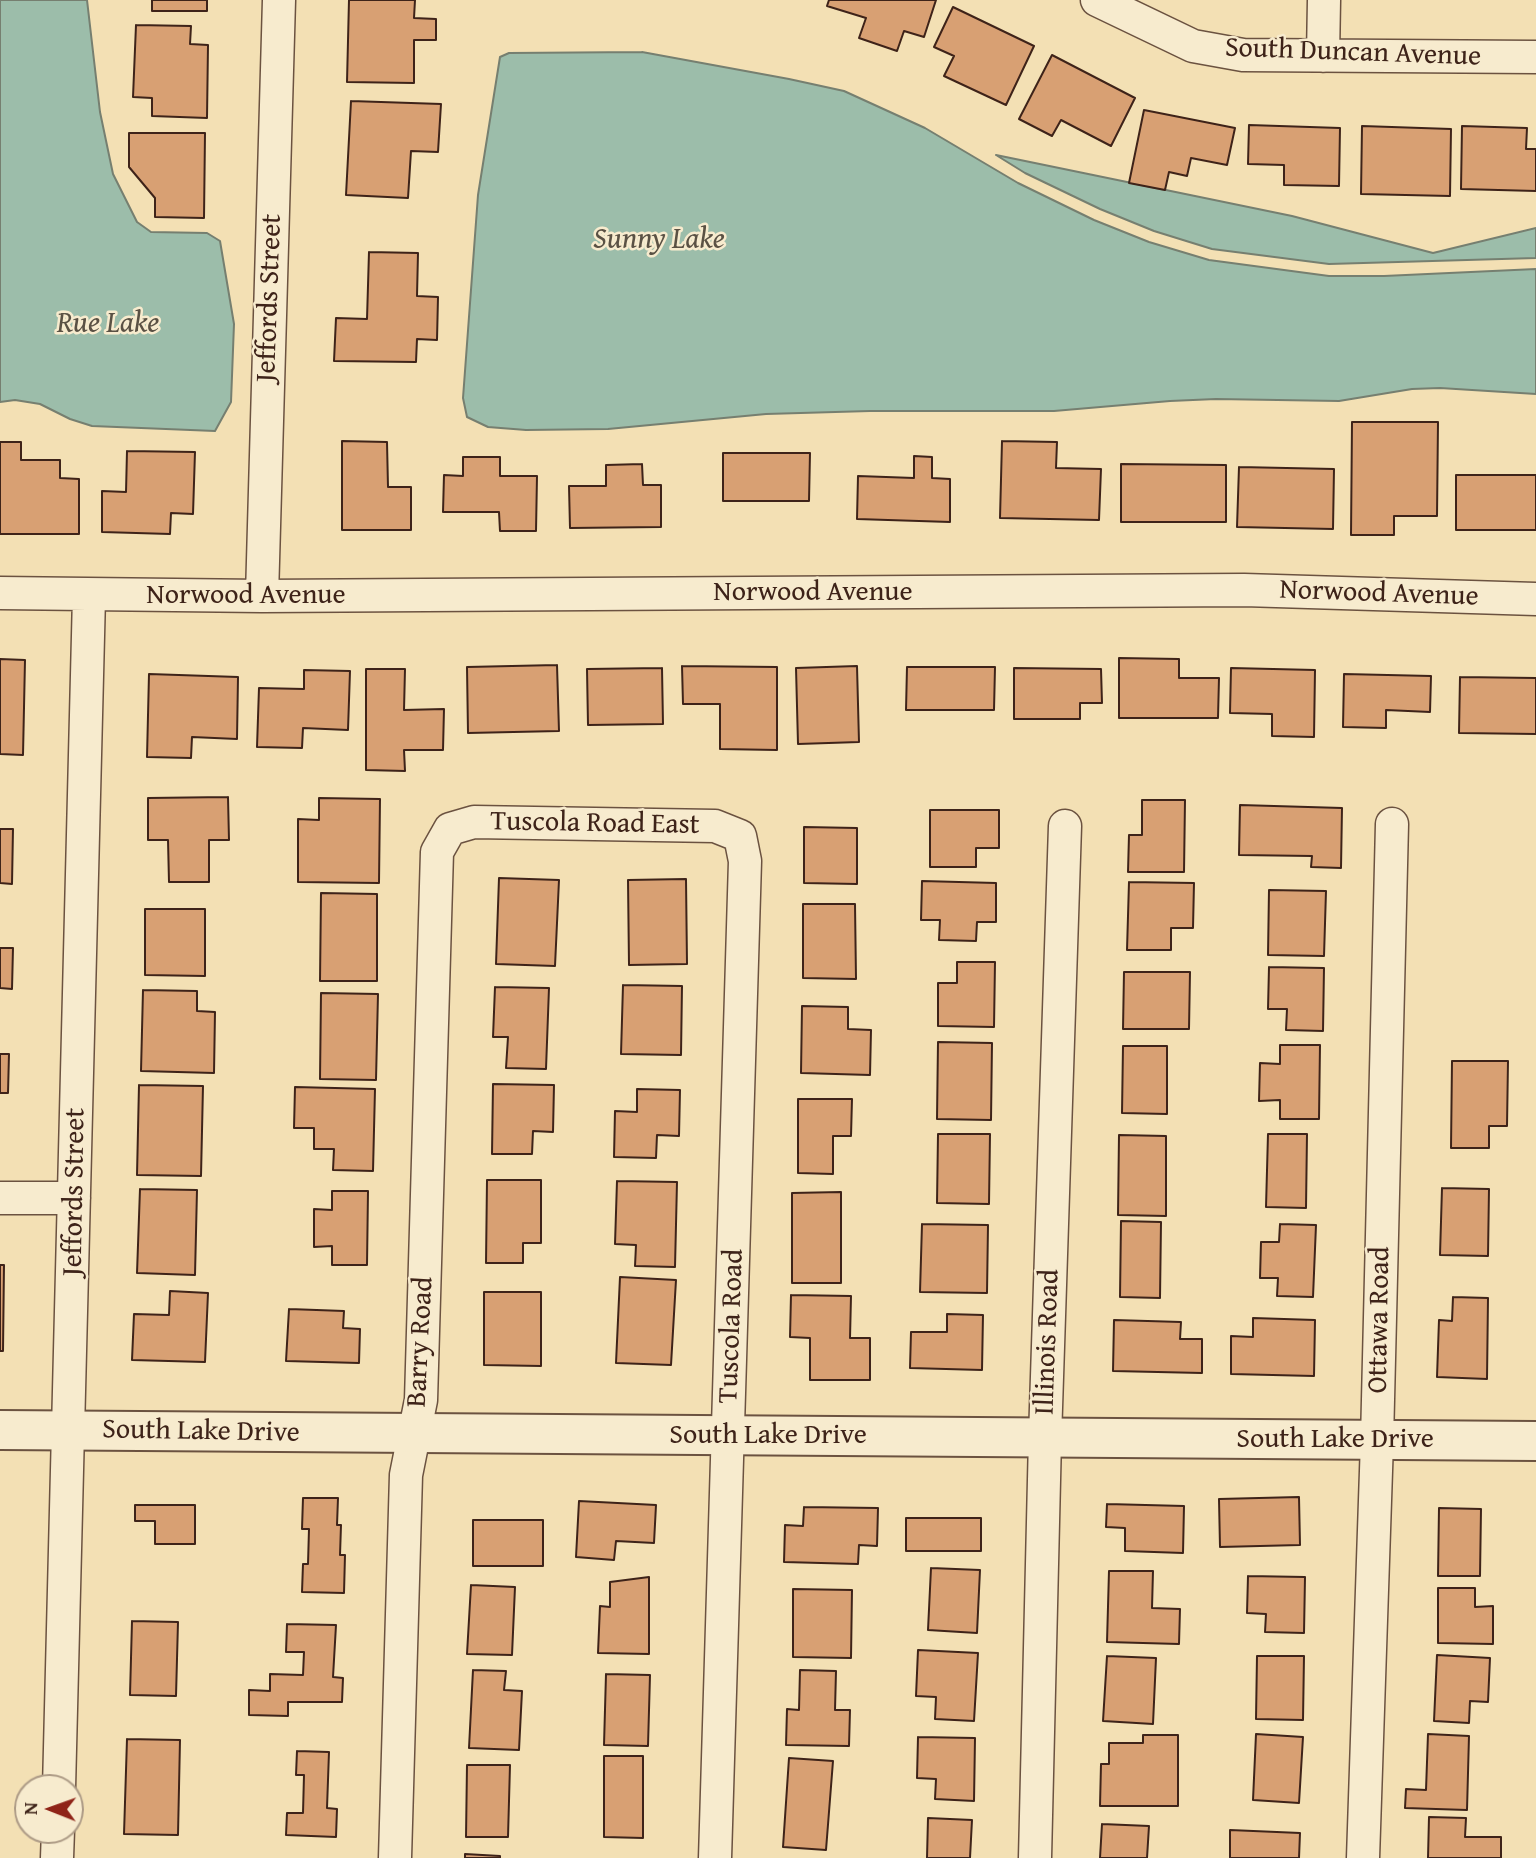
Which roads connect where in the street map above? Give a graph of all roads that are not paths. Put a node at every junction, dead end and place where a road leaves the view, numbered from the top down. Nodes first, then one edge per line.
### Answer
1 (279, 0) edge
2 (1097, 0) edge
3 (1324, 0) edge
4 (1323, 56) junction
5 (1536, 57) edge
6 (0, 593) edge
7 (89, 596) junction
8 (262, 596) junction
9 (1536, 599) edge
10 (1392, 824) dead end
11 (1065, 826) dead end
12 (450, 829) joint
13 (740, 836) joint
14 (0, 1198) edge
15 (74, 1198) junction
16 (0, 1430) edge
17 (69, 1430) junction
18 (414, 1434) junction
19 (729, 1435) junction
20 (1045, 1438) junction
21 (1377, 1441) junction
22 (1536, 1441) edge
23 (59, 1774) edge
24 (395, 1858) edge
25 (715, 1858) edge
26 (1035, 1858) edge
27 (1363, 1858) edge

1 - 8 street, Jeffords Street
2 - 4 street, South Duncan Avenue
3 - 4 street
4 - 5 street, South Duncan Avenue
6 - 7 street, Norwood Avenue
7 - 8 street, Norwood Avenue
7 - 15 street, Jeffords Street
8 - 9 street, Norwood Avenue
10 - 21 street, Ottawa Road
11 - 20 street, Illinois Road
12 - 13 street, Tuscola Road East
12 - 18 street, Barry Road
13 - 19 street, Tuscola Road
14 - 15 street
15 - 17 street, Jeffords Street
16 - 17 street, South Lake Drive
17 - 18 street, South Lake Drive
17 - 23 street, Jeffords Street
18 - 19 street, South Lake Drive
18 - 24 street, Barry Road
19 - 20 street, South Lake Drive
19 - 25 street, Tuscola Road
20 - 21 street, South Lake Drive
20 - 26 street, Illinois Road
21 - 22 street, South Lake Drive
21 - 27 street, Ottawa Road

